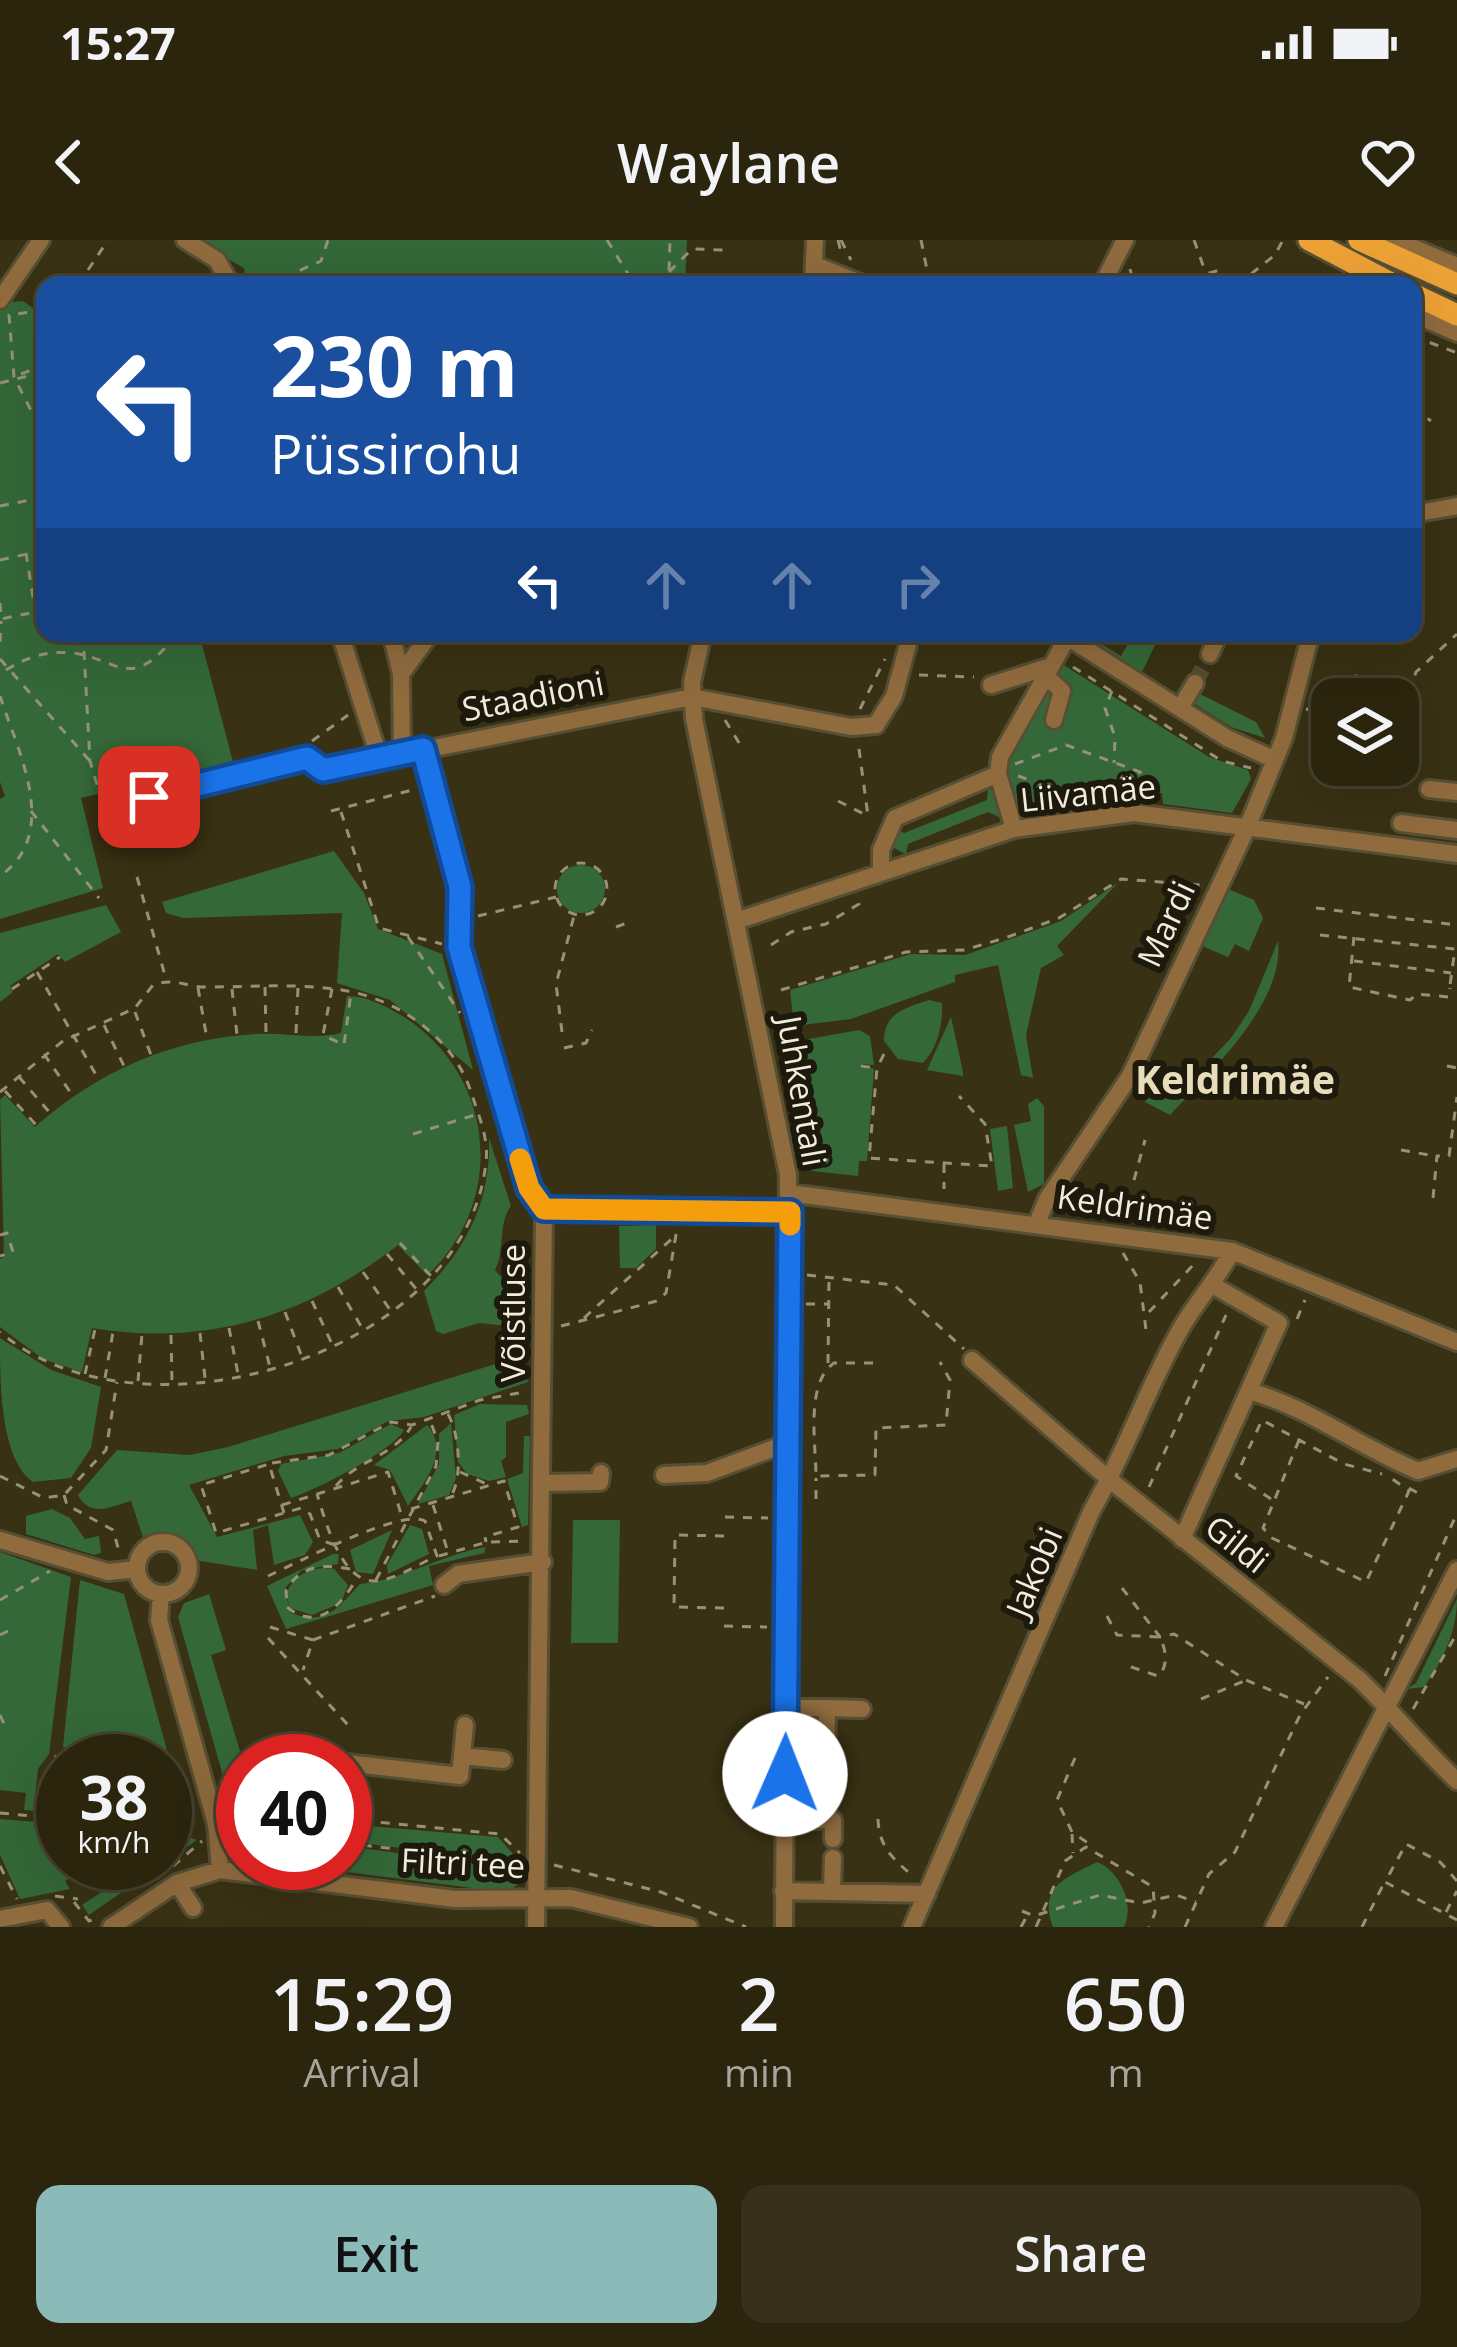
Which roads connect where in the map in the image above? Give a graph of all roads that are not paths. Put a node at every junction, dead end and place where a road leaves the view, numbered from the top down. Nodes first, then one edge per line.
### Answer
1 (41, 240) edge
2 (185, 240) edge
3 (815, 240) edge
4 (1125, 240) edge
5 (1309, 240) edge
6 (1368, 244) edge
7 (815, 266) junction
8 (1457, 266) edge
9 (227, 276) edge
10 (814, 276) edge
11 (842, 276) edge
12 (1107, 276) edge
13 (1376, 276) edge
14 (1457, 284) edge
15 (1422, 298) edge
16 (0, 300) edge
17 (1457, 315) edge
18 (1422, 318) edge
19 (1457, 333) edge
20 (1454, 507) edge
21 (1422, 512) edge
22 (343, 642) edge
23 (394, 642) edge
24 (424, 642) edge
25 (701, 642) edge
26 (909, 642) edge
27 (1064, 642) edge
28 (1079, 642) edge
29 (1215, 642) edge
30 (1308, 642) edge
31 (1210, 654) tunnel mouth
32 (1048, 671) junction
33 (401, 674) junction
34 (1195, 683) tunnel mouth
35 (991, 685) road end
36 (692, 698) junction
37 (1180, 708) junction
38 (1054, 720) dead end
39 (423, 749) junction
40 (402, 753) junction
41 (379, 757) junction
42 (1275, 760) junction
43 (998, 774) junction
44 (1429, 788) dead end
45 (1457, 792) edge
46 (110, 809) road end
47 (1401, 824) dead end
48 (1247, 828) junction
49 (1014, 829) junction
50 (1457, 830) edge
51 (1457, 854) edge
52 (880, 873) junction
53 (736, 921) junction
54 (789, 1192) junction
55 (544, 1209) junction
56 (790, 1212) junction
57 (1037, 1223) junction
58 (1232, 1251) junction
59 (1214, 1286) junction
60 (1457, 1342) edge
61 (972, 1360) road end
62 (1249, 1391) junction
63 (788, 1443) junction
64 (1457, 1459) edge
65 (601, 1472) dead end
66 (664, 1475) dead end
67 (1110, 1480) junction
68 (543, 1483) junction
69 (1182, 1539) junction
70 (0, 1540) edge
71 (543, 1562) junction
72 (129, 1564) junction
73 (1456, 1564) edge
74 (444, 1585) road end
75 (161, 1594) junction
76 (1385, 1704) junction
77 (785, 1708) junction
78 (827, 1708) junction
79 (862, 1708) dead end
80 (465, 1726) dead end
81 (462, 1756) junction
82 (503, 1760) dead end
83 (372, 1766) edge
84 (1457, 1781) edge
85 (784, 1820) junction
86 (825, 1820) junction
87 (216, 1821) edge
88 (372, 1889) edge
89 (152, 1890) edge
90 (184, 1890) edge
91 (783, 1891) junction
92 (832, 1892) junction
93 (927, 1894) junction
94 (536, 1897) junction
95 (612, 1904) junction
96 (193, 1908) dead end
97 (0, 1919) edge
98 (104, 1923) edge
99 (784, 1924) edge
100 (61, 1927) edge
101 (536, 1927) edge
102 (654, 1927) edge
103 (689, 1927) edge
104 (912, 1927) edge
105 (1274, 1927) edge

1 - 16 street
2 - 9 street
3 - 7 street
4 - 12 street
5 - 13 main road
6 - 8 street
6 - 14 main road
7 - 10 street
7 - 11 street
15 - 17 main road
18 - 19 street
20 - 21 street
22 - 41 street
23 - 33 street
24 - 33 street
25 - 36 street, Juhkentali
26 - 36 street
27 - 32 street
28 - 37 street
29 - 31 street
30 - 42 street, Mardi
32 - 35 street
32 - 38 street
32 - 43 street
33 - 40 street
34 - 37 street
36 - 39 street, Staadioni
36 - 53 street, Juhkentali
37 - 42 street
39 - 40 street, Staadioni
39 - 55 street, Võistluse
40 - 41 street, Staadioni
41 - 46 street, Staadioni
42 - 48 street, Mardi
43 - 49 street
43 - 52 street
44 - 45 street
47 - 50 street
48 - 49 street, Liivamäe
48 - 51 street, Liivamäe
48 - 57 street, Mardi
49 - 52 street, Liivamäe
52 - 53 street, Liivamäe
53 - 54 street, Juhkentali
54 - 56 street, Juhkentali
54 - 57 street, Keldrimäe
55 - 56 street
55 - 68 street, Võistluse
56 - 63 street, Juhkentali
57 - 58 street, Keldrimäe
58 - 59 street, Jakobi
58 - 60 street, Keldrimäe
59 - 62 street
59 - 67 street, Jakobi
61 - 67 street, Gildi
62 - 64 street
62 - 69 street
63 - 66 street
63 - 77 street, Juhkentali
65 - 68 street
67 - 69 street, Gildi
67 - 93 street, Jakobi
68 - 71 street, Võistluse
69 - 76 street, Gildi
70 - 72 street
71 - 74 street
71 - 94 street, Võistluse
72 - 75 street
72 - 75 street
73 - 76 street
75 - 87 street
76 - 84 street, Gildi
76 - 105 street
77 - 78 street
77 - 85 street, Juhkentali
78 - 79 street
78 - 86 street
80 - 81 street
81 - 82 street
81 - 83 street
85 - 86 street
85 - 91 street, Juhkentali
86 - 92 street
88 - 94 street, Filtri tee
89 - 98 street, Filtri tee
90 - 96 street
91 - 92 street
91 - 99 street, Juhkentali
92 - 93 street
93 - 104 street, Jakobi
94 - 95 street, Filtri tee
94 - 101 street, Võistluse
95 - 102 street, Filtri tee
95 - 103 street, Filtri tee
97 - 100 street

